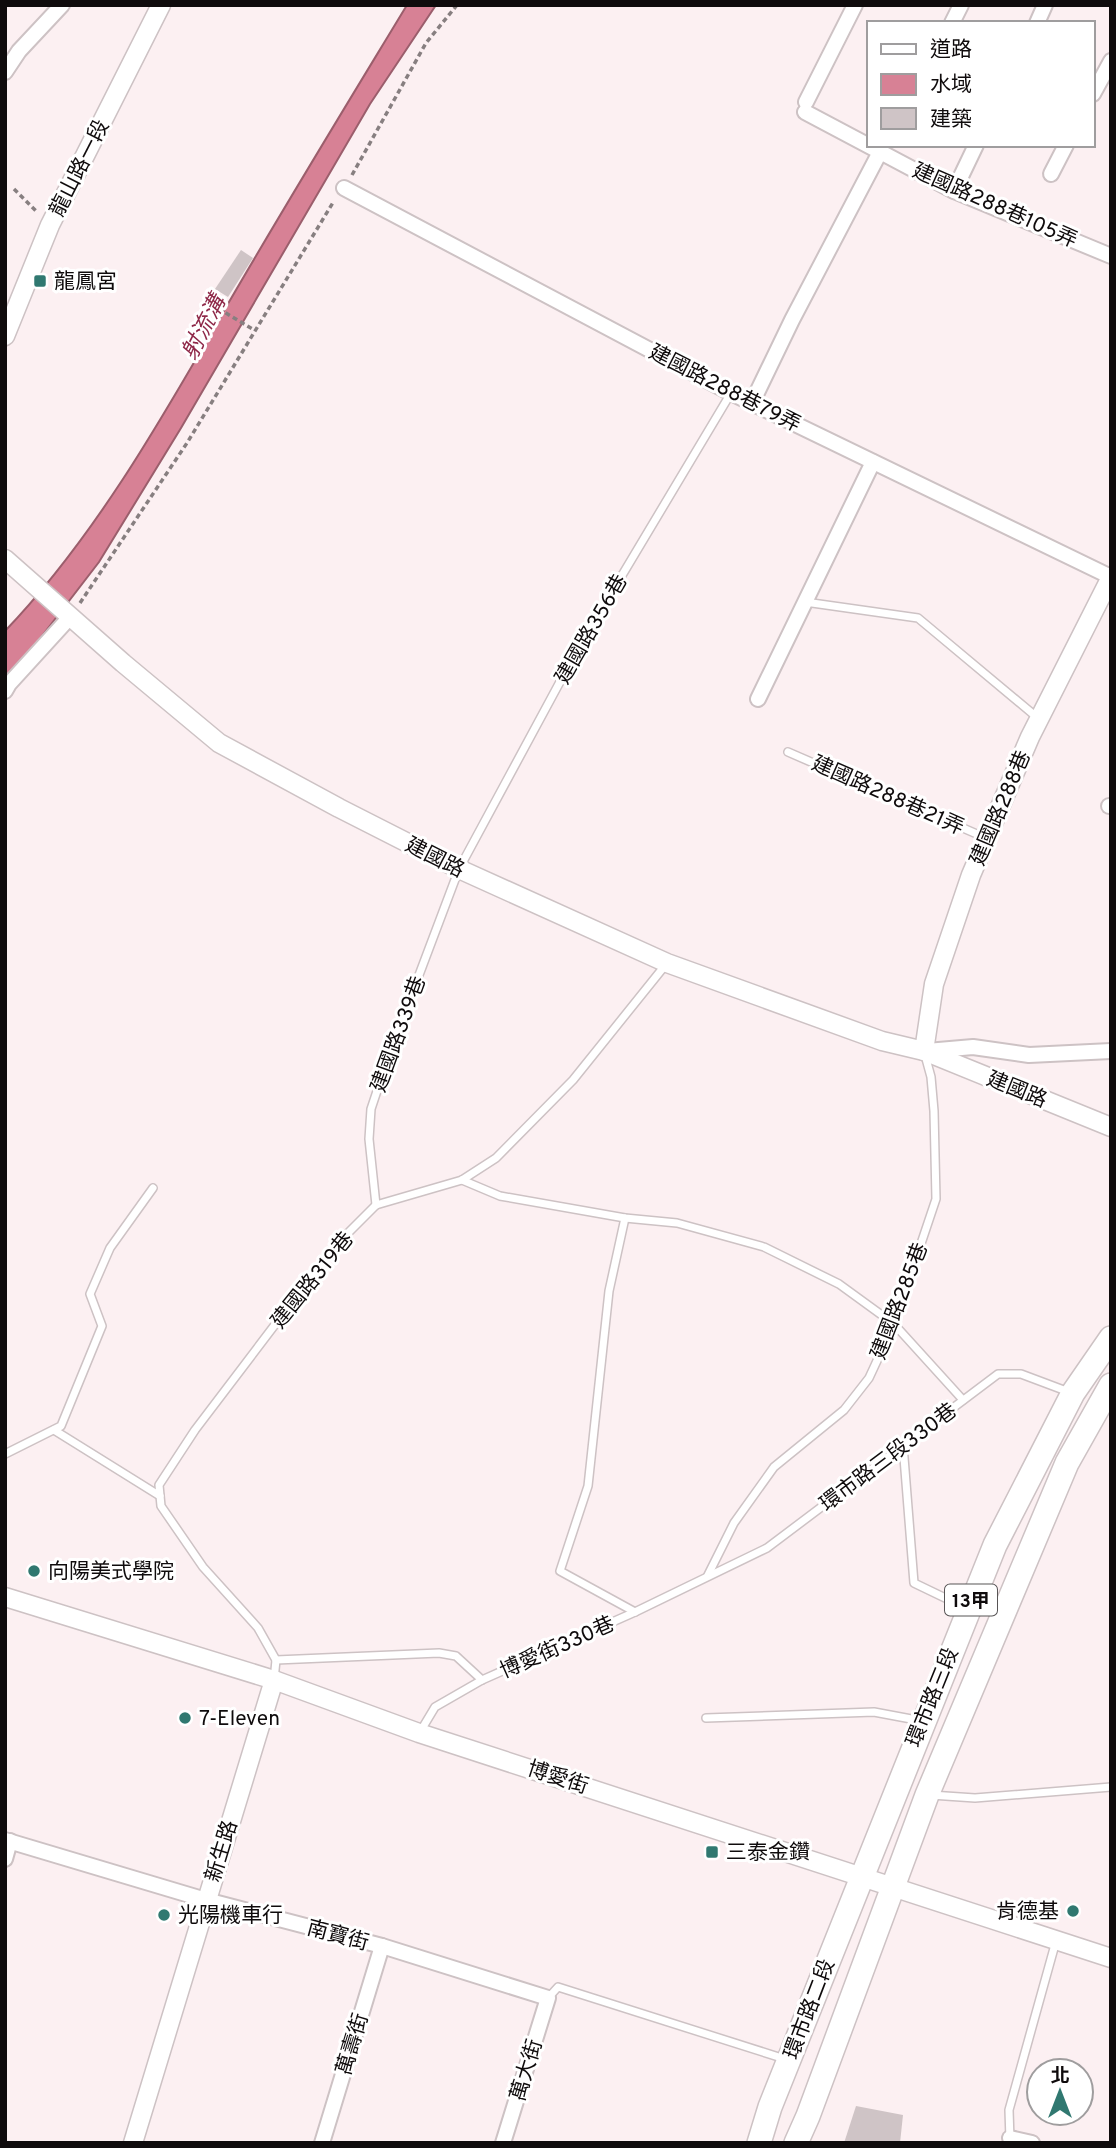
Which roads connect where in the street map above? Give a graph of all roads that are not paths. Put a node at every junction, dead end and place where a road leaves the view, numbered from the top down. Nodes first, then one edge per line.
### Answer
1 (62, 5) edge
2 (161, 5) edge
3 (855, 5) edge
4 (961, 5) edge
5 (1045, 5) edge
6 (953, 21) edge
7 (1038, 21) edge
8 (1111, 61) edge
9 (5, 72) edge
10 (1095, 90) edge
11 (867, 144) edge
12 (872, 147) edge
13 (975, 147) edge
14 (1065, 147) edge
15 (880, 152) junction
16 (1051, 174) dead end
17 (344, 188) road end
18 (954, 191) junction
19 (1111, 256) edge
20 (5, 335) edge
21 (731, 393) junction
22 (752, 403) junction
23 (873, 462) junction
24 (5, 559) edge
25 (1111, 577) edge
26 (805, 602) junction
27 (69, 615) junction
28 (5, 691) edge
29 (758, 699) dead end
30 (1038, 719) junction
31 (788, 752) dead end
32 (987, 839) junction
33 (459, 869) junction
34 (667, 963) junction
35 (924, 1051) junction
36 (1111, 1051) edge
37 (1111, 1127) edge
38 (462, 1180) junction
39 (153, 1188) dead end
40 (376, 1205) junction
41 (625, 1217) junction
42 (894, 1324) junction
43 (1111, 1338) edge
44 (1111, 1385) edge
45 (1073, 1394) junction
46 (963, 1400) junction
47 (54, 1430) junction
48 (903, 1446) junction
49 (5, 1454) edge
50 (160, 1496) junction
51 (708, 1576) junction
52 (5, 1597) edge
53 (968, 1609) junction
54 (635, 1612) junction
55 (276, 1660) junction
56 (274, 1680) junction
57 (482, 1680) junction
58 (706, 1718) dead end
59 (923, 1722) junction
60 (419, 1733) junction
61 (1111, 1787) edge
62 (927, 1795) junction
63 (8, 1840) edge
64 (5, 1859) edge
65 (861, 1876) junction
66 (892, 1887) junction
67 (206, 1900) junction
68 (1056, 1941) junction
69 (382, 1946) junction
70 (1111, 1958) edge
71 (548, 1998) junction
72 (789, 2061) junction
73 (1010, 2140) edge
74 (133, 2143) edge
75 (323, 2143) edge
76 (503, 2143) edge
77 (759, 2143) edge
78 (796, 2143) edge
79 (1032, 2143) edge

1 - 9 street
2 - 20 street, 龍山路一段
3 - 11 street, 建國路288巷105弄
4 - 6 street
5 - 7 street
8 - 10 street
12 - 15 street, 建國路288巷105弄
13 - 18 street
14 - 16 street
15 - 18 street, 建國路288巷105弄
15 - 22 street
17 - 21 street, 建國路288巷79弄
18 - 19 street, 建國路288巷105弄
21 - 22 street, 建國路288巷79弄
21 - 33 lane, 建國路356巷
22 - 23 street, 建國路288巷79弄
23 - 25 street, 建國路288巷79弄
23 - 26 street
24 - 27 street, 建國路
25 - 30 street, 建國路288巷
26 - 29 street
26 - 30 lane
27 - 28 street
27 - 33 street, 建國路
30 - 32 street, 建國路288巷
31 - 32 lane, 建國路288巷21弄
32 - 35 street, 建國路288巷
33 - 34 street, 建國路
33 - 40 lane, 建國路339巷
34 - 35 street, 建國路
34 - 38 lane, 建國路319巷
35 - 36 street, 建國路
35 - 37 street, 建國路
35 - 42 lane, 建國路285巷
38 - 40 lane, 建國路319巷
38 - 41 lane
39 - 47 lane
40 - 50 lane, 建國路319巷
41 - 42 lane
41 - 54 lane
42 - 46 lane
42 - 51 lane, 建國路285巷
43 - 45 main road, 環市路三段 / 13甲
44 - 62 main road, 環市路三段 / 13甲
45 - 46 lane, 環市路三段330巷
45 - 53 main road, 環市路三段 / 13甲
46 - 48 lane, 環市路三段330巷
47 - 49 lane
47 - 50 lane
48 - 51 lane, 環市路三段330巷
48 - 53 lane
50 - 55 lane
51 - 54 lane, 博愛街330巷
52 - 56 street, 博愛街
53 - 59 main road, 環市路三段 / 13甲
54 - 57 lane, 博愛街330巷
55 - 56 lane
55 - 57 lane
56 - 60 street, 博愛街
56 - 67 street, 新生路
57 - 60 lane, 博愛街330巷
58 - 59 lane
59 - 65 main road, 環市路三段 / 13甲
60 - 65 street, 博愛街
61 - 62 lane
62 - 66 main road, 環市路三段 / 13甲
63 - 64 street
63 - 67 street, 南寶街
65 - 66 street, 博愛街
65 - 72 main road, 環市路二段 / 13甲
66 - 68 street, 博愛街
66 - 78 main road, 環市路二段 / 13甲
67 - 69 street, 南寶街
67 - 74 street, 新生路
68 - 70 street, 博愛街
68 - 73 lane
69 - 71 street, 南寶街
69 - 75 street, 萬壽街
71 - 72 lane
71 - 76 street, 萬大街
72 - 77 main road, 環市路二段 / 13甲
73 - 79 street

